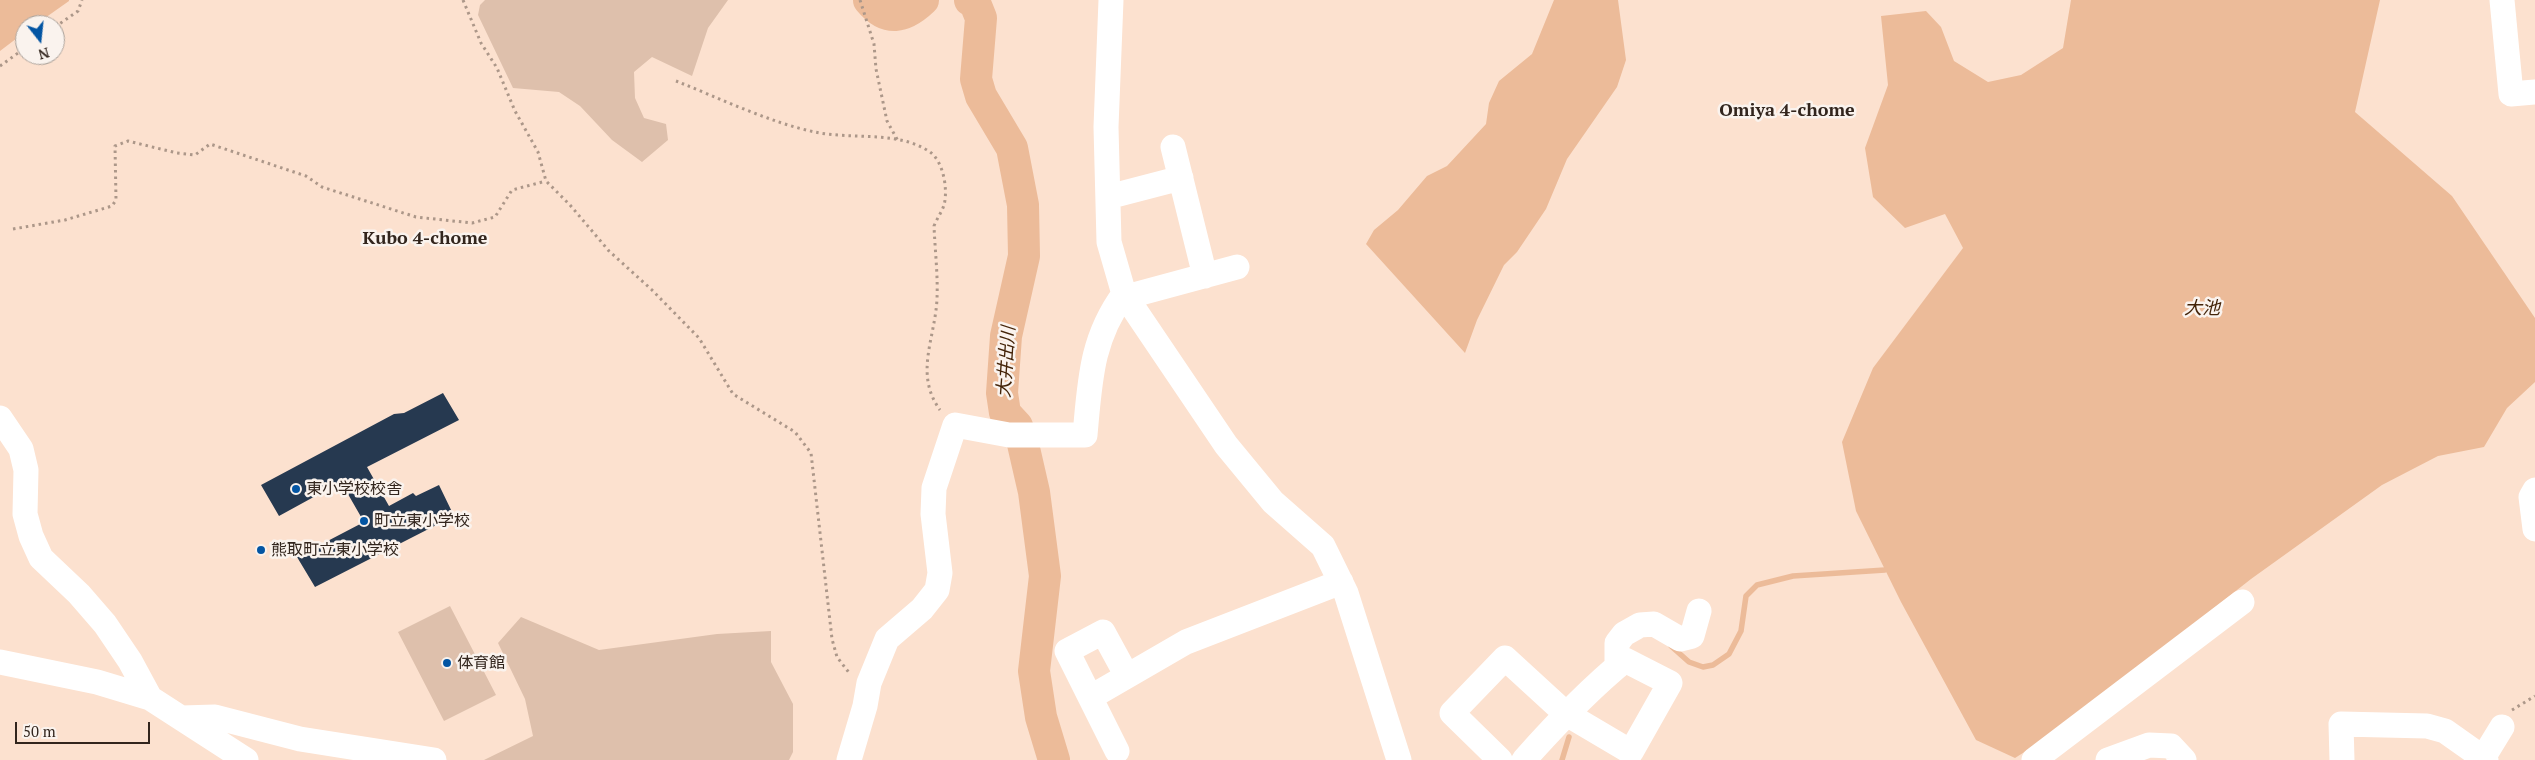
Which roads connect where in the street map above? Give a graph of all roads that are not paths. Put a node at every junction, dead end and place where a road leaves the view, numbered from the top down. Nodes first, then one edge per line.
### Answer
1 (1111, 0) edge
2 (2502, 0) edge
3 (2535, 92) edge
4 (1173, 147) dead end
5 (1181, 178) junction
6 (1108, 197) junction
7 (1237, 267) dead end
8 (1205, 276) junction
9 (1125, 296) junction
10 (0, 418) edge
11 (2535, 490) edge
12 (2535, 529) edge
13 (1341, 582) junction
14 (2242, 602) dead end
15 (1699, 611) dead end
16 (0, 662) edge
17 (1617, 666) junction
18 (1127, 676) junction
19 (1091, 697) junction
20 (150, 698) junction
21 (1565, 713) junction
22 (182, 718) junction
23 (2502, 726) dead end
24 (1116, 751) dead end
25 (2484, 759) edge
26 (246, 760) edge
27 (434, 760) edge
28 (849, 760) edge
29 (1399, 760) edge
30 (1500, 760) edge
31 (1524, 760) edge
32 (2034, 760) edge
33 (2108, 760) edge
34 (2184, 760) edge
35 (2342, 760) edge

1 - 6 street
2 - 3 street
4 - 5 street
5 - 6 street
5 - 8 street
6 - 9 street
7 - 8 street
8 - 9 street
9 - 13 street
9 - 28 street
10 - 20 street
11 - 12 street
13 - 18 street
13 - 29 street
14 - 32 street
15 - 17 street
16 - 20 street
17 - 21 street
17 - 21 street
18 - 19 street
18 - 19 street
19 - 24 street
20 - 22 street
21 - 30 street
21 - 31 street
22 - 26 street
22 - 27 street
23 - 25 street
25 - 35 street
33 - 34 street

